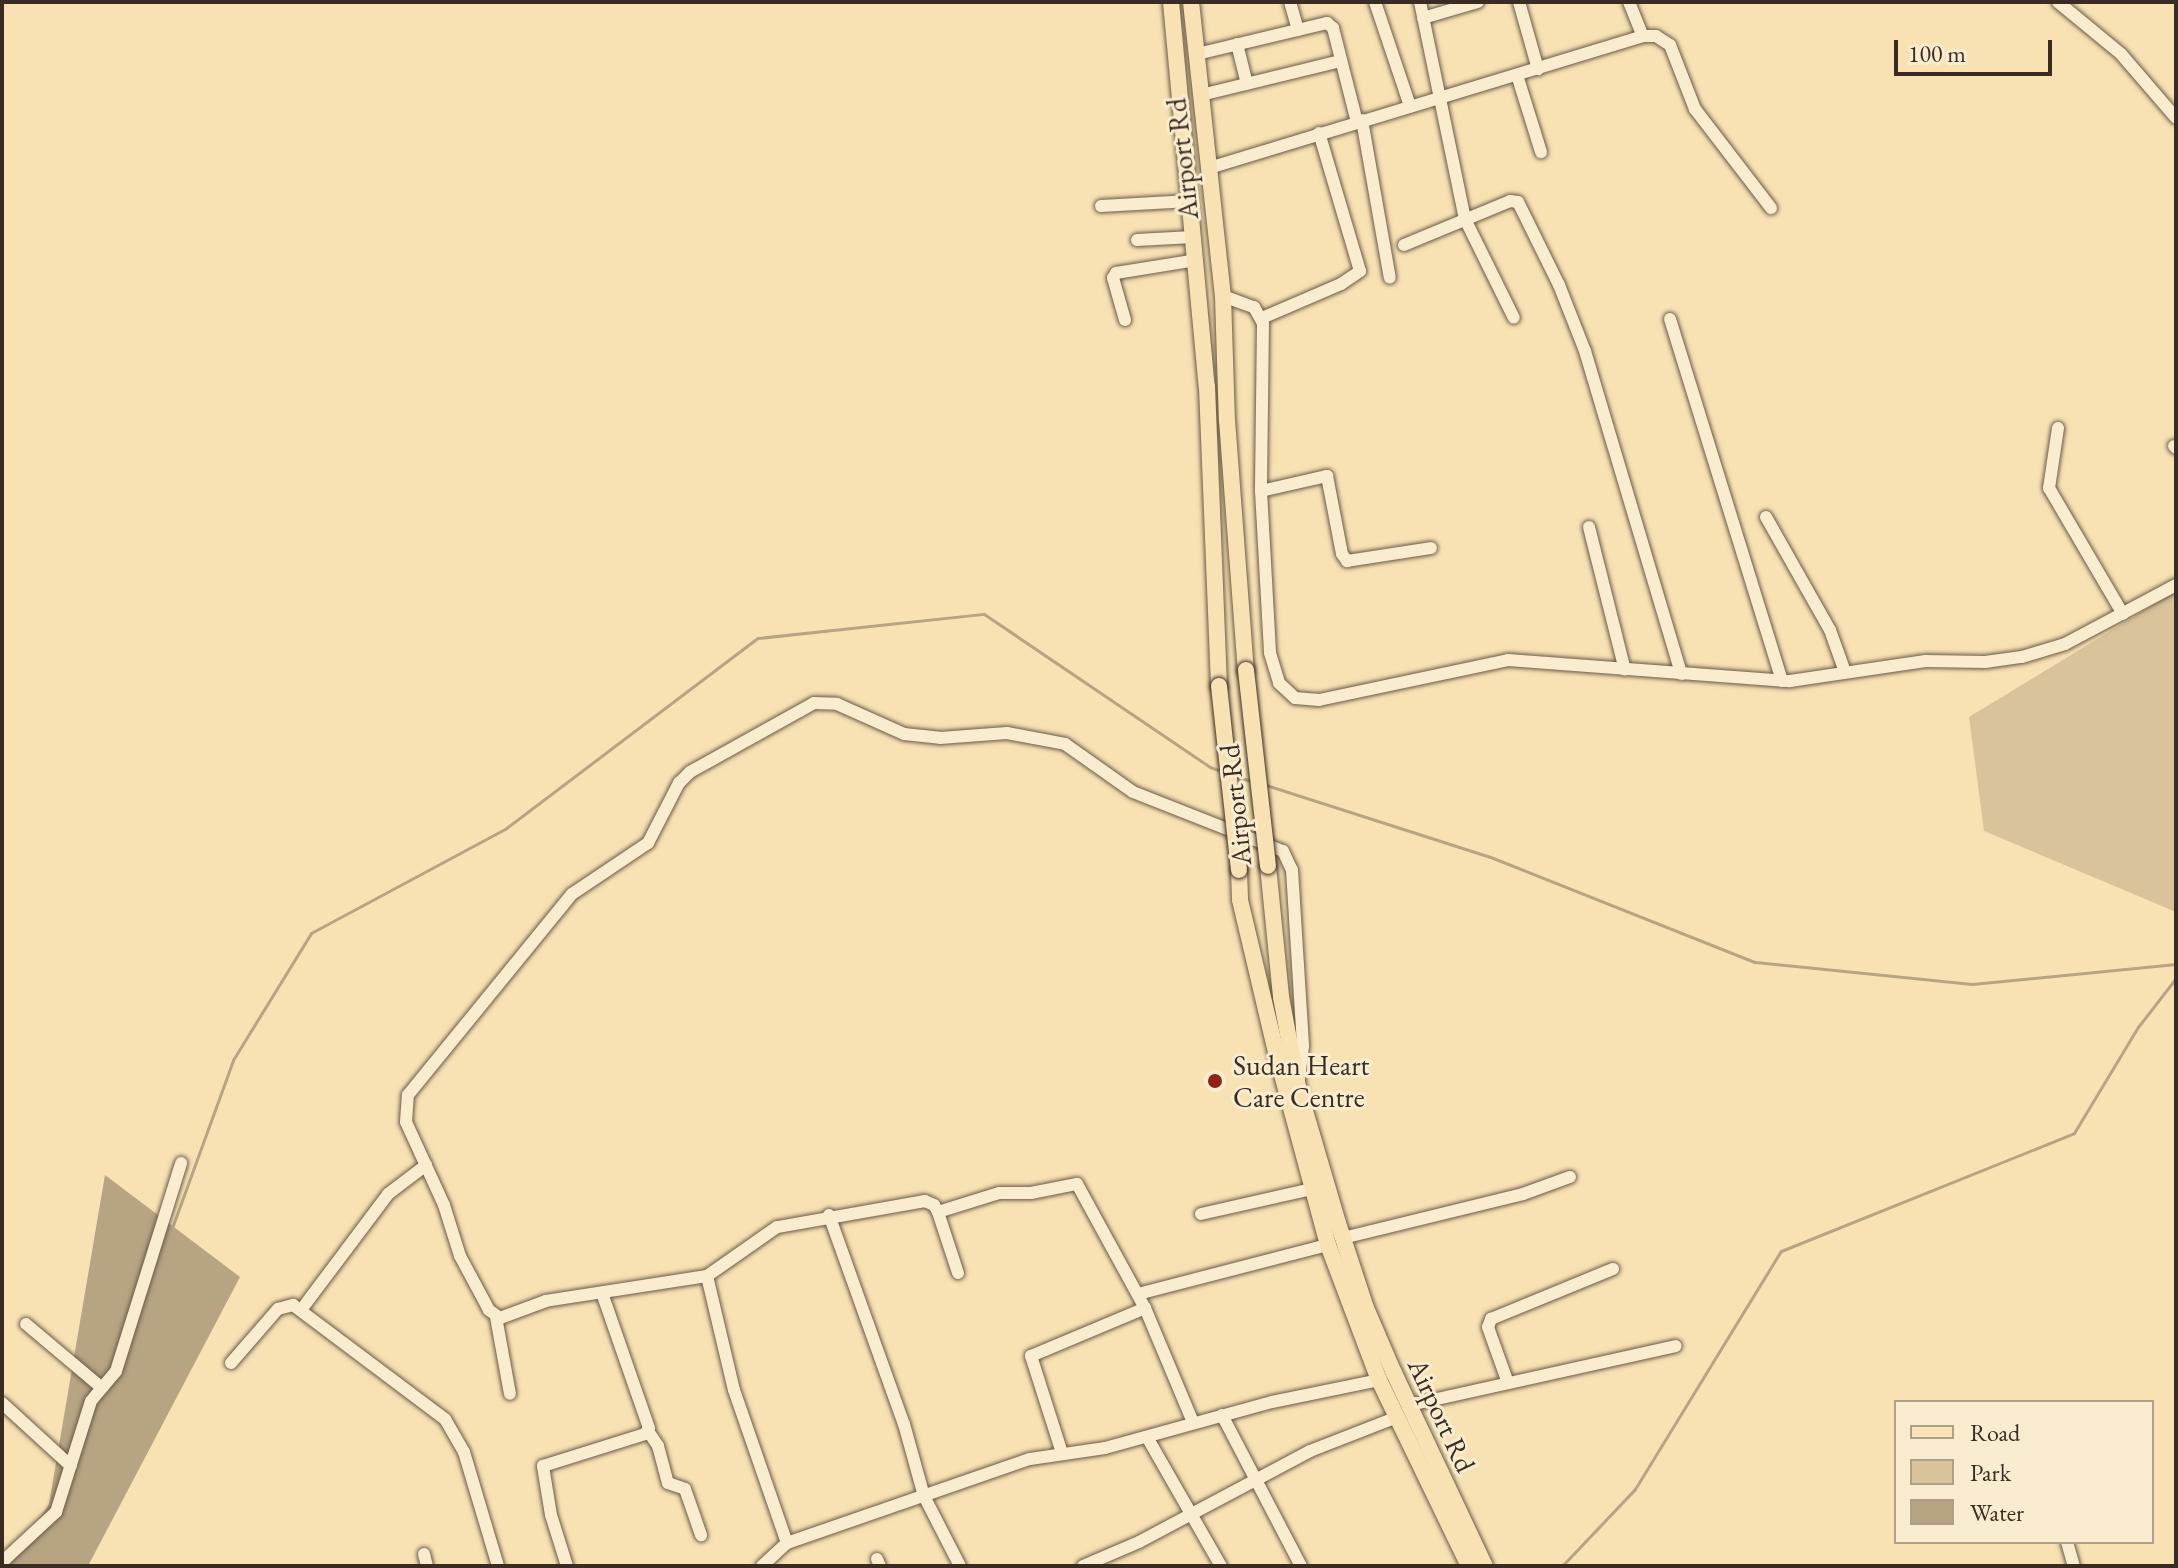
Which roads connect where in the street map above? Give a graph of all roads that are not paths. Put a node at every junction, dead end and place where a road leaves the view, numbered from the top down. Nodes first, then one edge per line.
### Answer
1 (1171, 2) edge
2 (1191, 2) edge
3 (1290, 2) edge
4 (1375, 2) edge
5 (1420, 2) edge
6 (1478, 2) edge
7 (1519, 2) edge
8 (1629, 2) edge
9 (2058, 2) edge
10 (1423, 18) junction
11 (1298, 30) junction
12 (1643, 36) junction
13 (1237, 44) junction
14 (1197, 54) junction
15 (1341, 61) junction
16 (1538, 69) junction
17 (1517, 75) junction
18 (1247, 84) junction
19 (1201, 95) junction
20 (1441, 99) junction
21 (1410, 106) junction
22 (2176, 118) edge
23 (1360, 121) junction
24 (1319, 133) junction
25 (1541, 152) dead end
26 (1209, 168) junction
27 (1190, 201) junction
28 (1101, 206) dead end
29 (1771, 208) dead end
30 (1465, 219) junction
31 (1193, 237) junction
32 (1137, 240) dead end
33 (1404, 245) dead end
34 (1196, 260) junction
35 (1390, 278) dead end
36 (1223, 296) junction
37 (1262, 318) junction
38 (1514, 318) dead end
39 (1670, 319) dead end
40 (1125, 320) dead end
41 (2058, 428) dead end
42 (1261, 491) junction
43 (1766, 517) dead end
44 (1589, 527) dead end
45 (1431, 548) dead end
46 (2176, 585) edge
47 (2123, 614) junction
48 (1625, 670) junction
49 (1845, 672) junction
50 (1681, 674) junction
51 (1782, 681) junction
52 (1297, 1083) junction
53 (181, 1163) dead end
54 (426, 1165) junction
55 (1570, 1177) dead end
56 (1312, 1189) junction
57 (938, 1212) junction
58 (1201, 1214) dead end
59 (829, 1215) junction
60 (1336, 1242) junction
61 (1613, 1269) dead end
62 (958, 1273) dead end
63 (707, 1276) junction
64 (602, 1293) junction
65 (1138, 1294) junction
66 (1145, 1308) junction
67 (301, 1310) junction
68 (496, 1317) junction
69 (26, 1324) dead end
70 (1676, 1346) dead end
71 (231, 1363) dead end
72 (1379, 1380) junction
73 (1508, 1383) junction
74 (102, 1388) junction
75 (510, 1394) dead end
76 (2, 1403) edge
77 (1410, 1405) junction
78 (1222, 1415) junction
79 (1397, 1417) junction
80 (1193, 1422) junction
81 (648, 1431) junction
82 (1147, 1437) junction
83 (1062, 1453) junction
84 (71, 1466) junction
85 (1253, 1478) junction
86 (924, 1496) junction
87 (1190, 1512) junction
88 (701, 1535) dead end
89 (787, 1543) junction
90 (2068, 1544) edge
91 (2, 1562) edge
92 (498, 1566) edge
93 (567, 1566) edge
94 (762, 1566) edge
95 (960, 1566) edge
96 (1083, 1566) edge
97 (1221, 1566) edge
98 (1301, 1566) edge
99 (1469, 1566) edge
100 (1485, 1566) edge
101 (2074, 1566) edge

1 - 27 main road
2 - 14 main road, Airport Rd
3 - 11 street
4 - 21 street
5 - 10 street
6 - 10 street
7 - 16 street
8 - 12 street
9 - 22 street
10 - 20 street
11 - 13 street
11 - 15 street
12 - 16 street
12 - 29 street
13 - 14 street
13 - 18 street
14 - 19 main road, Airport Rd
15 - 18 street
15 - 23 street
16 - 17 street
17 - 20 street
17 - 25 street
18 - 19 street
19 - 26 main road, Airport Rd
20 - 21 street
20 - 30 street
21 - 23 street
23 - 24 street
23 - 35 street
24 - 26 street
24 - 37 street
26 - 36 main road, Airport Rd
27 - 28 street
27 - 31 main road
30 - 33 street
30 - 38 street
30 - 50 street
31 - 32 street
31 - 34 main road
34 - 40 street
34 - 56 main road, bridge
36 - 37 street
36 - 52 main road, Airport Rd, bridge
37 - 42 street
39 - 51 street
41 - 47 street
42 - 45 street
42 - 48 street
43 - 49 street
44 - 48 street
46 - 47 street
47 - 49 street
48 - 50 street
49 - 51 street
50 - 51 street
52 - 54 street
52 - 60 main road, Airport Rd
53 - 74 street
54 - 67 street
54 - 68 street
55 - 60 street
56 - 58 street
56 - 60 main road
57 - 59 street
57 - 62 street
57 - 65 street
59 - 63 street
59 - 86 street
60 - 65 street
60 - 72 main road
60 - 77 main road, Airport Rd
61 - 73 street
63 - 64 street
63 - 89 street
64 - 68 street
64 - 81 street
65 - 66 street
66 - 80 street
66 - 83 street
67 - 71 street
67 - 92 street
68 - 75 street
69 - 74 street
70 - 73 street
72 - 78 street
72 - 79 main road
73 - 77 street
74 - 84 street
76 - 84 street
77 - 100 main road, Airport Rd
78 - 80 street
78 - 85 street
79 - 85 street
79 - 99 main road
80 - 82 street
81 - 88 street
81 - 93 street
82 - 83 street
82 - 87 street
83 - 86 street
84 - 91 street
85 - 87 street
85 - 98 street
86 - 89 street
86 - 95 street
87 - 96 street
87 - 97 street
89 - 94 street
90 - 101 street

